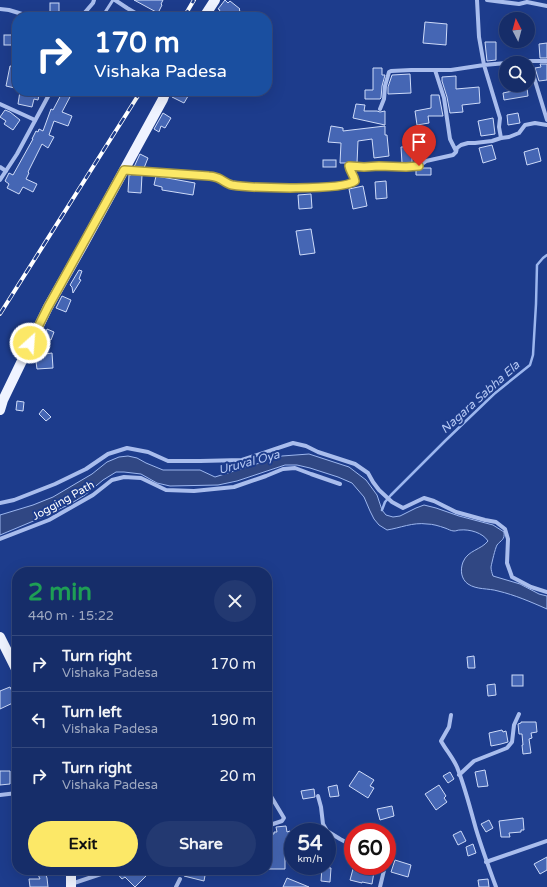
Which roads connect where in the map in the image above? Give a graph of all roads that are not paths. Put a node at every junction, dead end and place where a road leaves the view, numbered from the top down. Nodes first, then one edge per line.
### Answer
1 (94, 0) edge
2 (114, 0) edge
3 (215, 0) edge
4 (477, 0) edge
5 (487, 0) edge
6 (547, 6) edge
7 (0, 9) edge
8 (16, 12) edge
9 (85, 12) edge
10 (106, 12) edge
11 (134, 12) edge
12 (207, 12) edge
13 (535, 61) edge
14 (547, 61) edge
15 (499, 64) edge
16 (484, 66) junction
17 (435, 70) junction
18 (535, 81) edge
19 (48, 96) edge
20 (163, 96) edge
21 (0, 104) edge
22 (380, 109) dead end
23 (35, 120) junction
24 (547, 120) edge
25 (547, 125) edge
26 (501, 138) junction
27 (456, 151) junction
28 (0, 167) edge
29 (124, 170) junction
30 (6, 171) junction
31 (0, 180) edge
32 (0, 410) edge
33 (340, 484) dead end
34 (0, 504) edge
35 (0, 539) edge
36 (547, 592) edge
37 (0, 637) edge
38 (12, 661) edge
39 (519, 714) dead end
40 (450, 715) dead end
41 (459, 775) junction
42 (12, 794) edge
43 (0, 795) edge
44 (318, 796) dead end
45 (272, 798) edge
46 (272, 824) edge
47 (344, 841) edge
48 (547, 841) edge
49 (486, 862) junction
50 (99, 875) edge
51 (383, 875) edge
52 (180, 879) dead end
53 (71, 885) edge
54 (176, 887) edge
55 (380, 887) edge
56 (496, 887) edge

1 - 9 street
2 - 10 lane
2 - 11 street
3 - 12 main road
4 - 16 street
5 - 6 street
7 - 8 street
13 - 14 street
15 - 16 street
16 - 17 street
16 - 26 street
17 - 22 street
17 - 27 street
18 - 24 street
19 - 23 street
20 - 29 main road
21 - 23 street
23 - 30 street
25 - 26 street
26 - 27 street
27 - 29 street
28 - 30 street
29 - 32 main road
30 - 31 street
33 - 35 street, Jogging Path
34 - 36 street
37 - 38 main road
39 - 41 street
40 - 41 street
41 - 49 street
42 - 43 street
44 - 47 street
45 - 46 street
48 - 49 street
49 - 56 street
50 - 53 street
51 - 55 street
52 - 54 street

